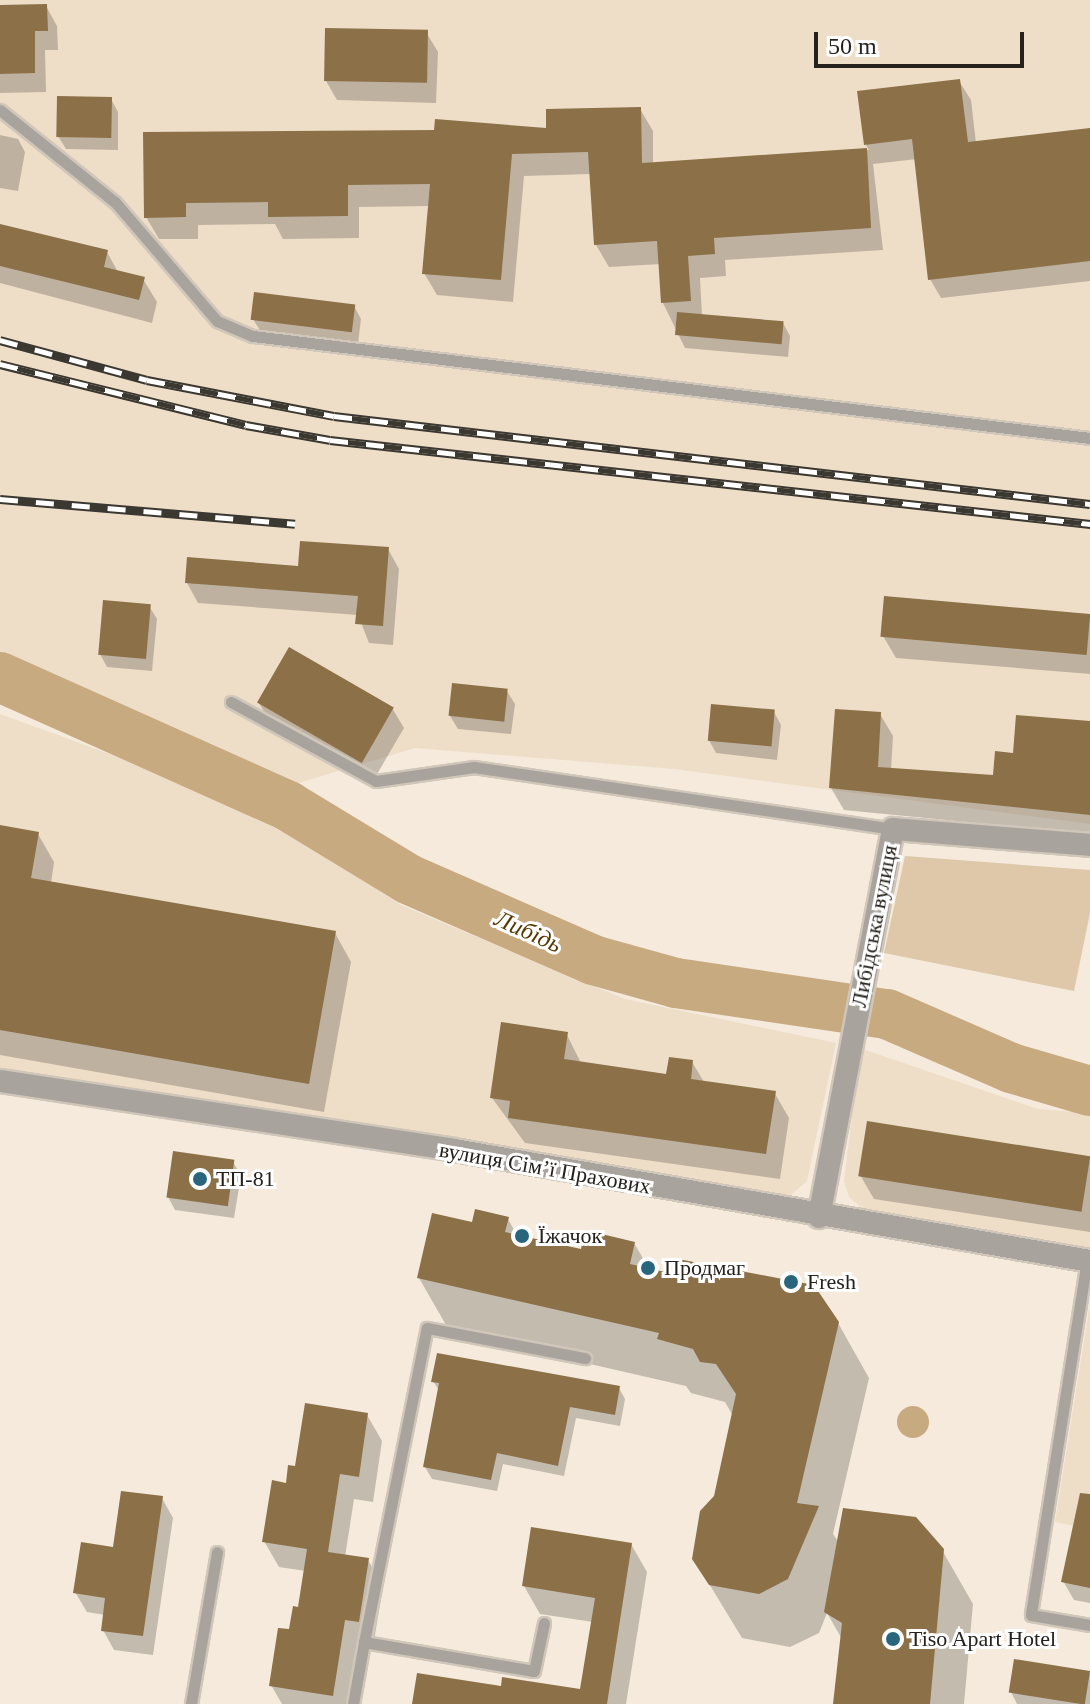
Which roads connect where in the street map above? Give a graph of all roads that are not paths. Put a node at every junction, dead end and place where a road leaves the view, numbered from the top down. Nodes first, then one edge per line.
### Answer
1 (0, 110) edge
2 (1090, 438) edge
3 (231, 702) dead end
4 (893, 829) junction
5 (1090, 845) edge
6 (0, 1081) edge
7 (819, 1217) junction
8 (1089, 1260) edge
9 (585, 1358) dead end
10 (217, 1552) dead end
11 (544, 1623) dead end
12 (1090, 1625) edge
13 (364, 1642) junction
14 (191, 1704) edge
15 (353, 1704) edge

1 - 2 lane
3 - 4 lane
4 - 5 street, Либідська вулиця
4 - 7 street, Либідська вулиця
6 - 7 street, вулиця Сімʼї Прахових
7 - 8 street, вулиця Сімʼї Прахових
8 - 12 lane
9 - 13 lane
10 - 14 lane
11 - 13 lane
13 - 15 lane

